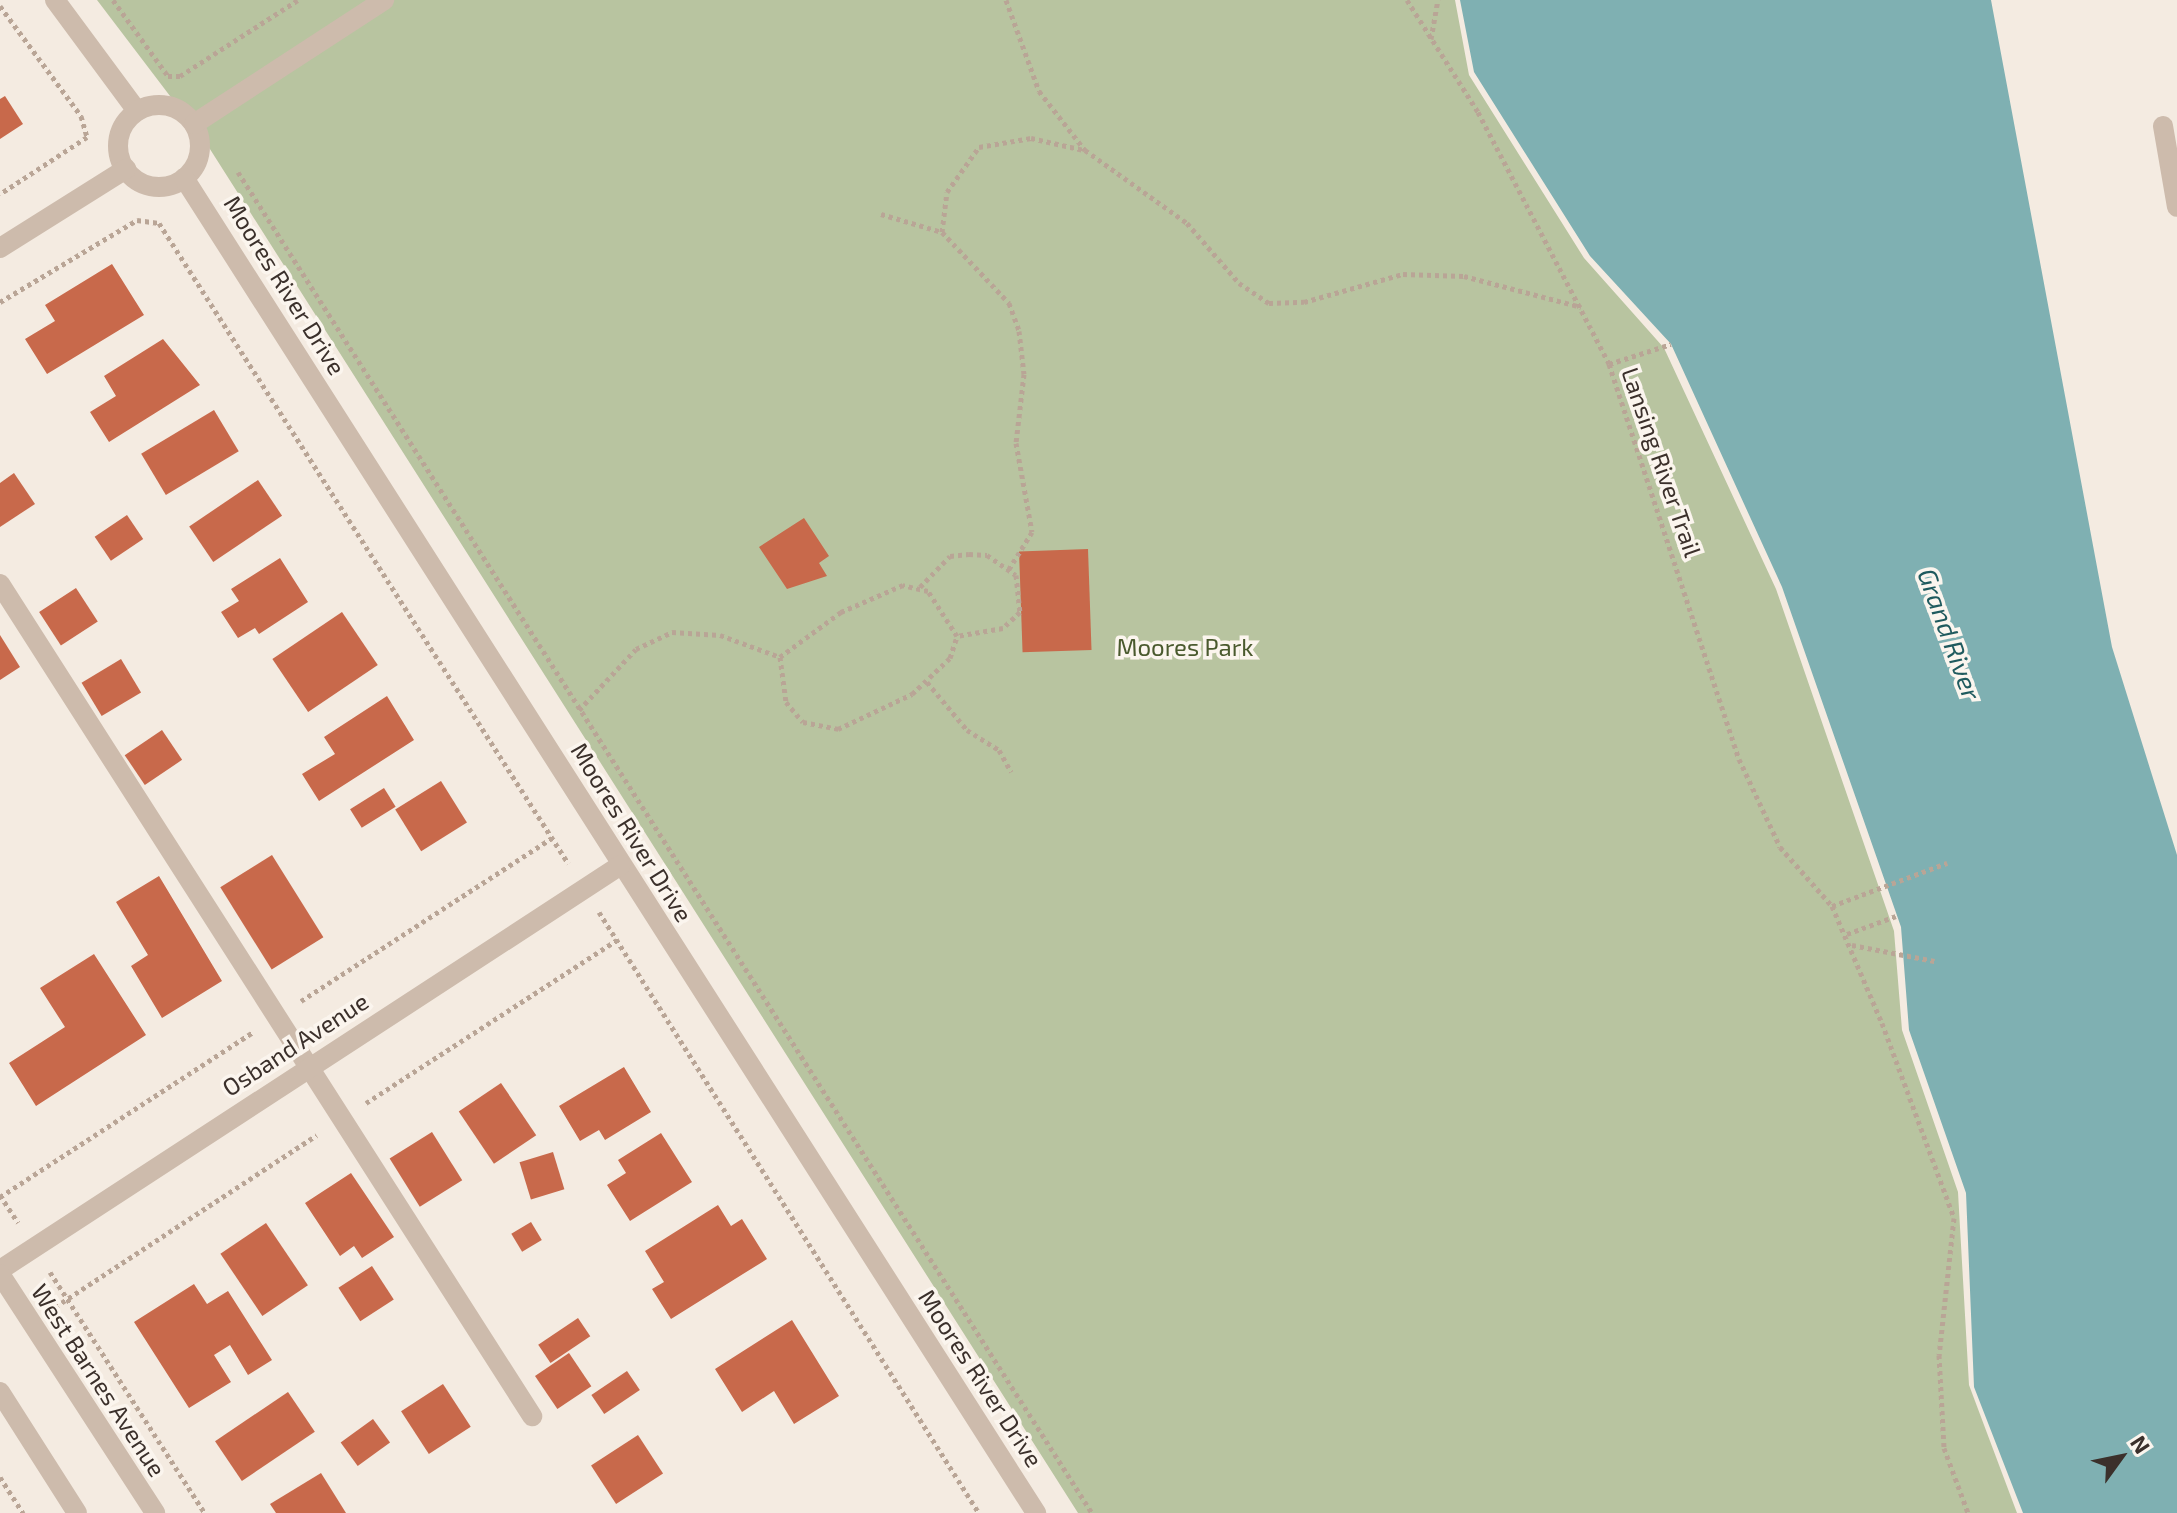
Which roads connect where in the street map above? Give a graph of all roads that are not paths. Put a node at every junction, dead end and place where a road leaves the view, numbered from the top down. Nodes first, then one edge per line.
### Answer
1 (55, 0) edge
2 (384, 0) edge
3 (137, 111) junction
4 (194, 124) junction
5 (2163, 126) dead end
6 (126, 169) junction
7 (184, 178) junction
8 (2177, 207) edge
9 (0, 248) edge
10 (0, 584) edge
11 (621, 865) junction
12 (311, 1063) junction
13 (0, 1272) edge
14 (0, 1392) edge
15 (532, 1416) dead end
16 (77, 1513) edge
17 (155, 1513) edge
18 (1036, 1513) edge

1 - 3 street
2 - 4 street
3 - 4 street
3 - 6 street
4 - 7 street
5 - 8 street
6 - 7 street
6 - 9 street
7 - 11 street, Moores River Drive
10 - 12 street
11 - 12 street, Osband Avenue
11 - 18 street, Moores River Drive
12 - 13 street, Osband Avenue
12 - 15 street
13 - 17 street, West Barnes Avenue
14 - 16 street

